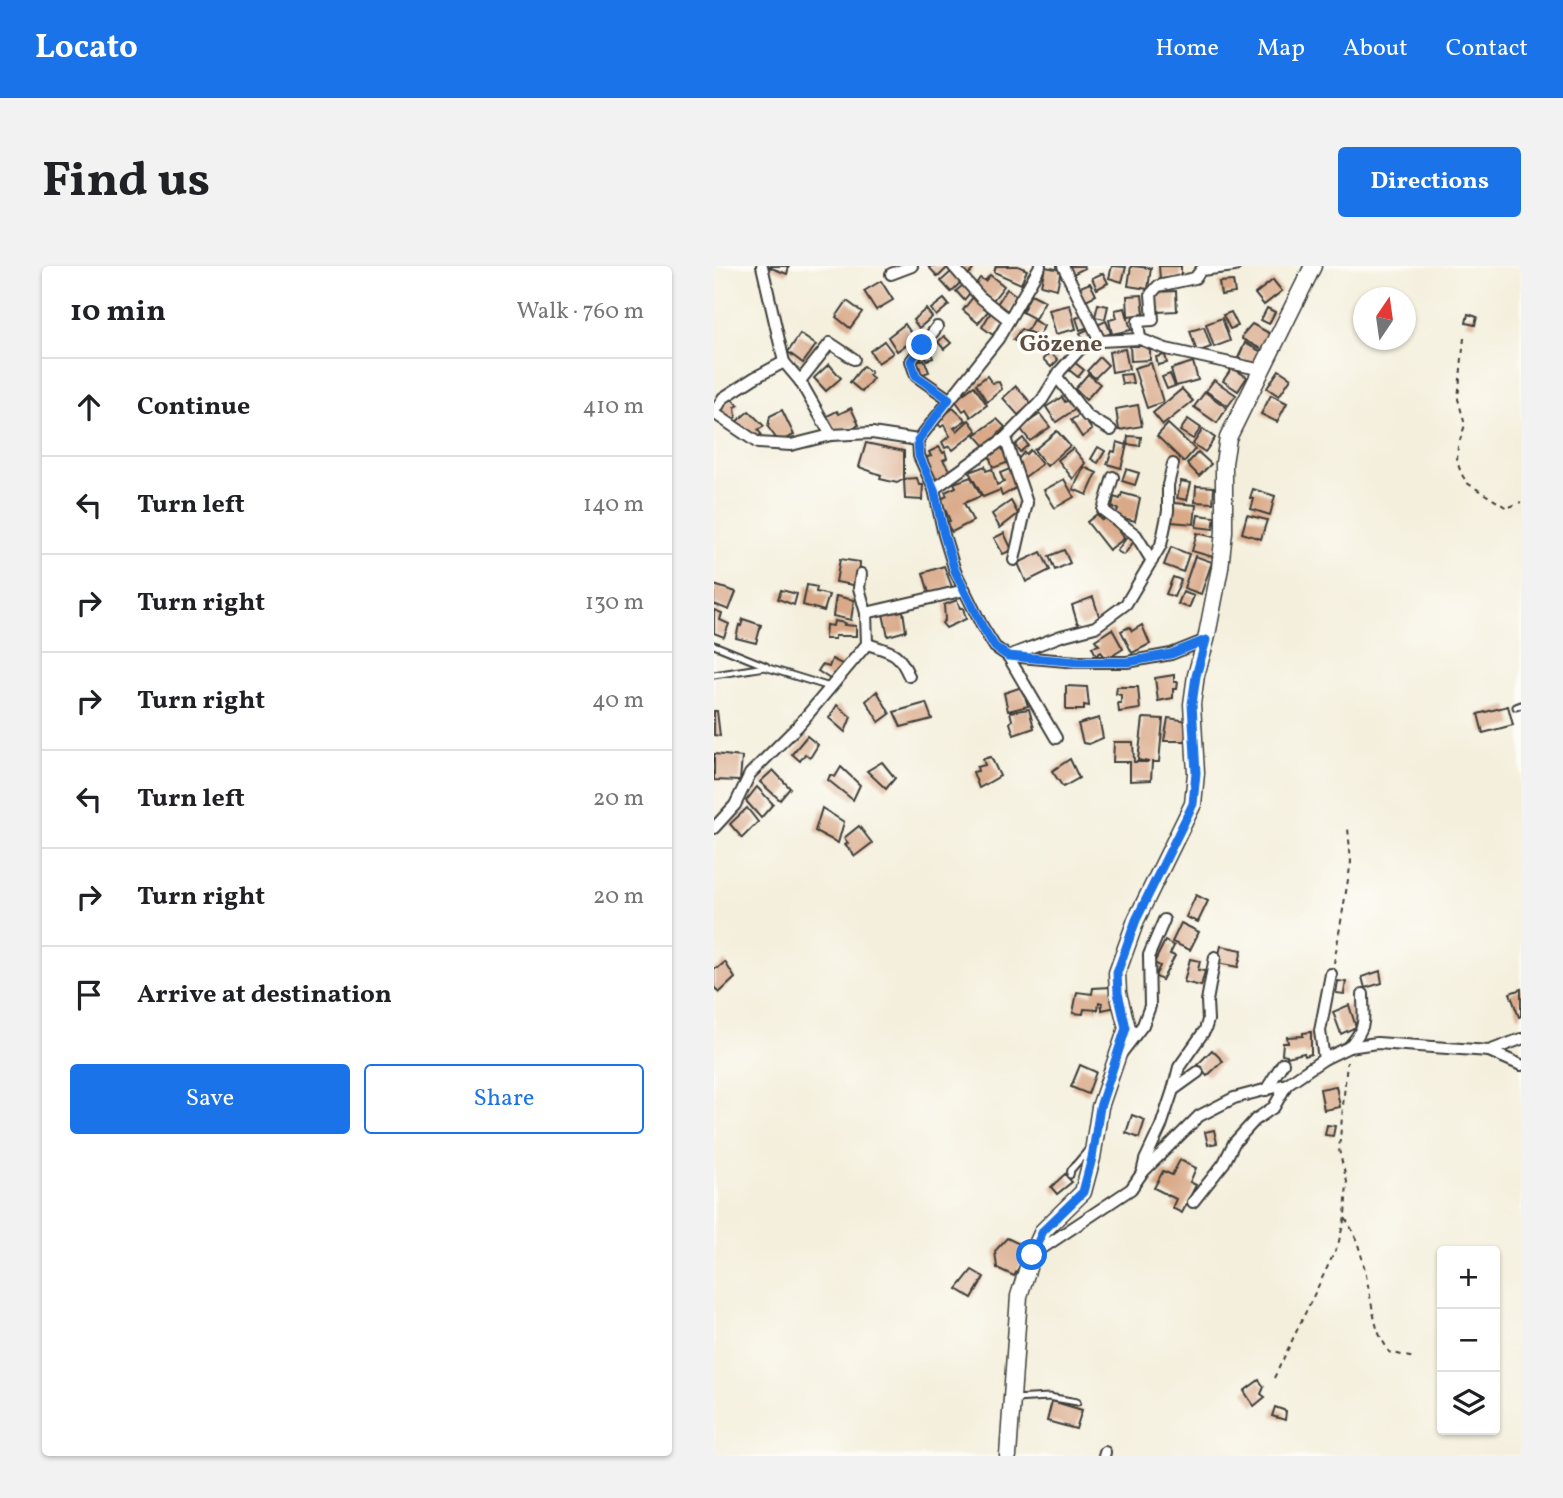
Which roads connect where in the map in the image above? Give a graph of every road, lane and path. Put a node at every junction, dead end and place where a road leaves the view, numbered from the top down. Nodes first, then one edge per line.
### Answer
1 (762, 266) edge
2 (912, 266) edge
3 (953, 266) edge
4 (1040, 266) edge
5 (1063, 266) edge
6 (1235, 266) edge
7 (1313, 266) edge
8 (891, 274) dead end
9 (1009, 320) junction
10 (937, 327) dead end
11 (1464, 338) dead end
12 (1140, 339) junction
13 (1100, 341) junction
14 (855, 359) dead end
15 (784, 362) junction
16 (1262, 370) junction
17 (1057, 377) junction
18 (800, 381) junction
19 (949, 399) junction
20 (714, 413) edge
21 (1111, 430) dead end
22 (831, 435) junction
23 (1004, 438) junction
24 (918, 440) junction
25 (1173, 464) dead end
26 (1113, 477) dead end
27 (934, 489) junction
28 (1521, 502) edge
29 (1014, 560) dead end
30 (1152, 561) junction
31 (861, 574) dead end
32 (965, 590) junction
33 (866, 613) junction
34 (1206, 640) junction
35 (867, 644) junction
36 (714, 645) edge
37 (1008, 656) junction
38 (775, 670) junction
39 (714, 675) edge
40 (909, 676) dead end
41 (831, 688) junction
42 (1056, 738) dead end
43 (714, 828) edge
44 (1348, 828) dead end
45 (1164, 920) dead end
46 (1214, 957) dead end
47 (1331, 974) joint
48 (1363, 994) dead end
49 (1521, 1039) edge
50 (1349, 1047) junction
51 (1489, 1052) junction
52 (1324, 1059) junction
53 (1114, 1062) junction
54 (1283, 1063) dead end
55 (1521, 1065) edge
56 (1198, 1072) dead end
57 (1287, 1084) junction
58 (1173, 1090) junction
59 (1266, 1090) junction
60 (1095, 1142) junction
61 (1142, 1173) junction
62 (1070, 1175) dead end
63 (1193, 1202) dead end
64 (1345, 1217) junction
65 (1032, 1255) junction
66 (1414, 1358) dead end
67 (1274, 1378) dead end
68 (1011, 1399) junction
69 (1077, 1402) dead end
70 (1008, 1456) edge

1 - 15 street
2 - 8 street
3 - 9 street
4 - 9 street
5 - 13 street
6 - 12 street
7 - 16 main road
9 - 19 street
10 - 19 street
11 - 28 path
12 - 13 street
12 - 16 street
13 - 17 street
14 - 18 street
15 - 18 street
15 - 20 street
16 - 34 main road
17 - 21 street
17 - 23 street
18 - 22 street
19 - 24 street
20 - 22 street
22 - 24 street
23 - 27 street
23 - 29 street
24 - 27 street
25 - 30 street
26 - 30 street
27 - 32 street
30 - 37 street
31 - 33 street
32 - 33 street
32 - 37 street
33 - 35 street
34 - 37 street
34 - 53 main road
35 - 40 street
35 - 41 street
36 - 38 lane
37 - 42 street
38 - 39 lane
38 - 41 lane
41 - 43 street
44 - 47 path
45 - 53 street
46 - 58 street
47 - 52 street
48 - 50 street
49 - 51 street
50 - 51 street
50 - 52 street
50 - 64 path
51 - 55 street
52 - 57 street
53 - 60 main road
54 - 59 street
56 - 58 street
57 - 59 street
57 - 63 street
58 - 61 street
59 - 61 street
60 - 62 lane
60 - 65 main road
61 - 65 street
64 - 66 path
64 - 67 path
65 - 68 main road
68 - 69 lane
68 - 70 main road

